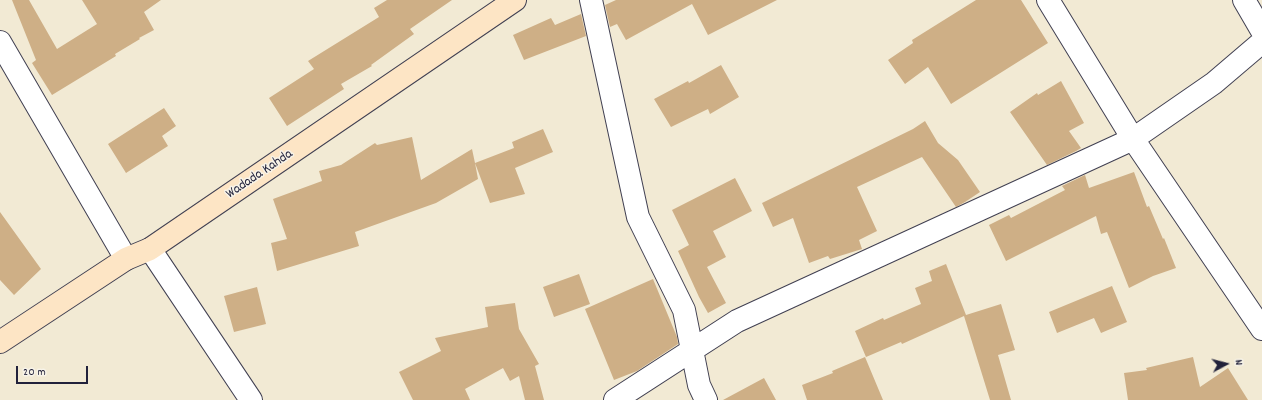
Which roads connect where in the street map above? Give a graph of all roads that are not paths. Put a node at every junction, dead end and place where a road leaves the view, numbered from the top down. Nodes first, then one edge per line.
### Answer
1 (515, 0) edge
2 (591, 0) edge
3 (1048, 0) edge
4 (1244, 0) edge
5 (1262, 31) edge
6 (0, 42) edge
7 (1262, 42) edge
8 (1133, 139) junction
9 (150, 249) junction
10 (126, 259) junction
11 (1262, 329) edge
12 (0, 342) edge
13 (692, 351) junction
14 (251, 400) edge
15 (615, 400) edge
16 (706, 400) edge

1 - 9 main road, Wadada Kahda
2 - 13 street
3 - 8 street
4 - 5 street
6 - 10 street
7 - 8 street
8 - 11 street
8 - 13 street
9 - 10 main road, Wadada Kahda
9 - 14 street
10 - 12 main road, Wadada Kahda
13 - 15 street
13 - 16 street

